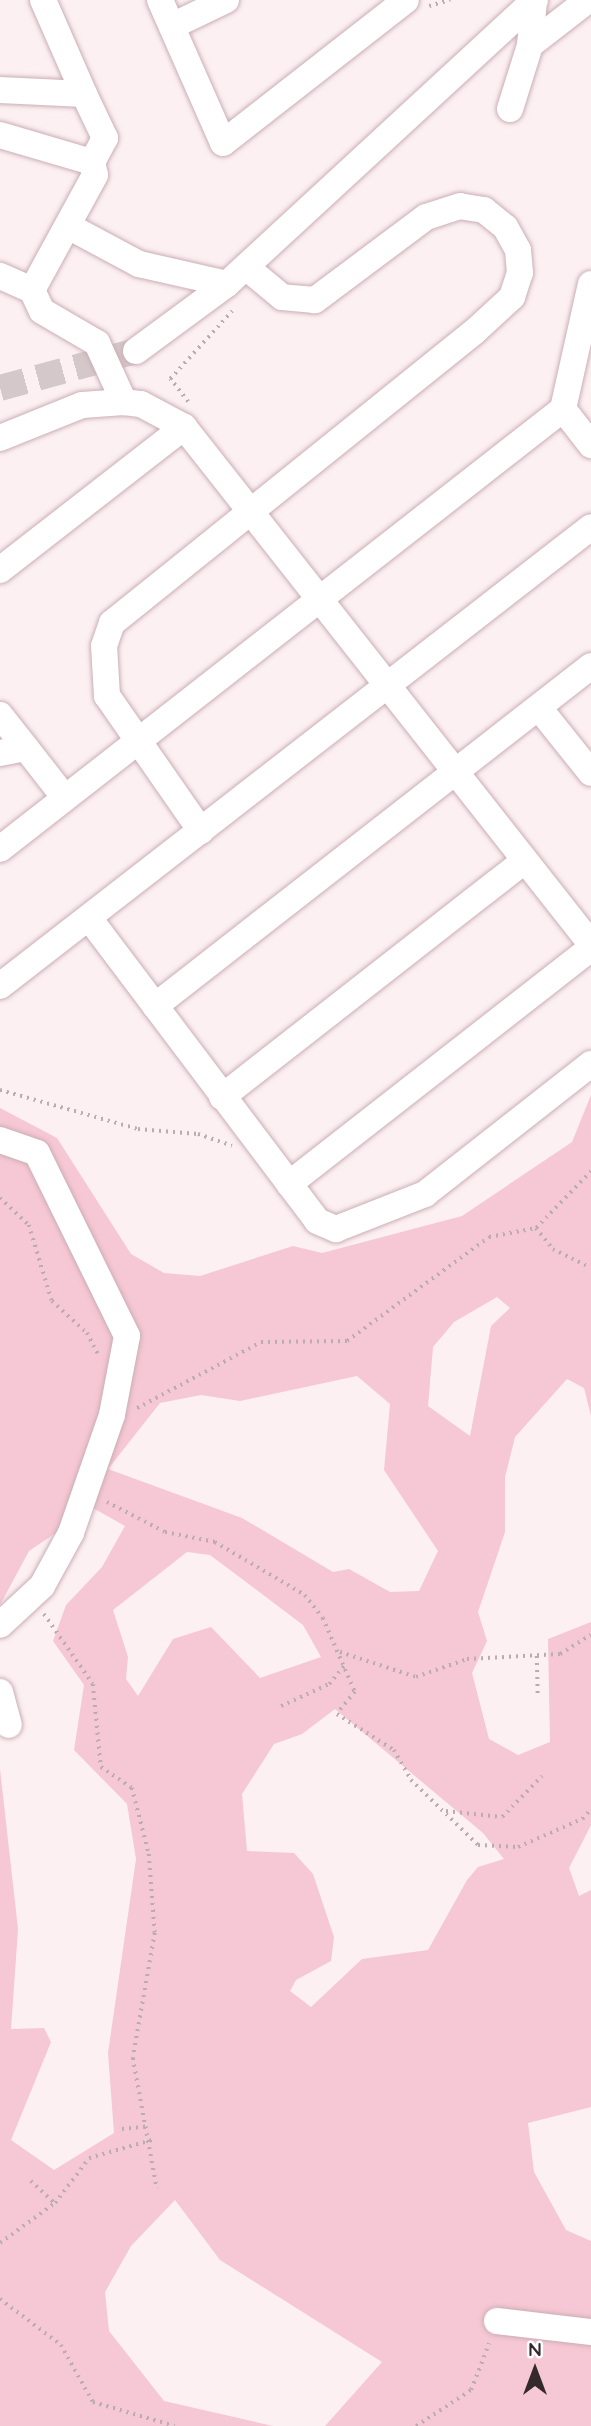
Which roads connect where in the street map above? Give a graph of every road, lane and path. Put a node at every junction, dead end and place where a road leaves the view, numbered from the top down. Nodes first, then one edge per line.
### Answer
1 (43, 0) edge
2 (160, 0) edge
3 (226, 0) edge
4 (406, 0) edge
5 (534, 0) edge
6 (588, 0) edge
7 (172, 26) junction
8 (530, 45) junction
9 (0, 90) edge
10 (84, 94) junction
11 (510, 109) dead end
12 (0, 135) edge
13 (92, 162) junction
14 (68, 226) junction
15 (236, 275) junction
16 (0, 276) edge
17 (591, 284) edge
18 (32, 290) junction
19 (136, 351) tunnel mouth
20 (124, 402) junction
21 (563, 410) junction
22 (184, 428) junction
23 (0, 438) edge
24 (591, 445) edge
25 (248, 509) junction
26 (591, 527) edge
27 (0, 570) edge
28 (320, 600) junction
29 (591, 666) edge
30 (388, 685) junction
31 (539, 708) junction
32 (0, 715) edge
33 (139, 744) junction
34 (26, 748) junction
35 (0, 753) edge
36 (457, 772) junction
37 (591, 773) edge
38 (65, 798) junction
39 (201, 831) junction
40 (0, 849) edge
41 (524, 861) junction
42 (89, 918) junction
43 (591, 946) edge
44 (0, 986) edge
45 (155, 1006) junction
46 (591, 1064) edge
47 (0, 1090) edge
48 (222, 1097) junction
49 (0, 1140) edge
50 (270, 1159) junction
51 (591, 1171) edge
52 (289, 1184) junction
53 (0, 1198) edge
54 (536, 1228) junction
55 (591, 1268) edge
56 (103, 1371) dead end
57 (129, 1416) dead end
58 (82, 1490) junction
59 (31, 1597) junction
60 (0, 1625) edge
61 (591, 1636) edge
62 (338, 1652) junction
63 (537, 1656) junction
64 (344, 1666) junction
65 (0, 1692) edge
66 (538, 1697) dead end
67 (281, 1706) dead end
68 (9, 1725) dead end
69 (542, 1776) dead end
70 (591, 1809) edge
71 (444, 1811) junction
72 (149, 2126) junction
73 (122, 2129) dead end
74 (152, 2140) junction
75 (31, 2181) dead end
76 (157, 2189) dead end
77 (55, 2203) junction
78 (0, 2243) edge
79 (0, 2299) edge
80 (497, 2321) joint
81 (591, 2332) edge
82 (158, 2420) junction
83 (152, 2426) edge
84 (175, 2426) edge
85 (416, 2426) edge

1 - 10 street
2 - 7 street
3 - 7 street
4 - 7 street
5 - 8 street
5 - 15 street
6 - 8 street
8 - 11 street
9 - 10 street
10 - 13 street
12 - 13 street
13 - 14 street
14 - 15 street
14 - 18 street
15 - 19 street
15 - 22 path
15 - 25 street
16 - 18 street
17 - 21 street
18 - 20 street
20 - 22 street
20 - 23 street
21 - 24 street
21 - 28 street
22 - 25 street
22 - 27 street
25 - 28 street
25 - 33 street
26 - 30 street
28 - 30 street
28 - 33 street
29 - 31 street
30 - 36 street
30 - 39 street
31 - 36 street
31 - 37 street
32 - 34 street
33 - 38 street
33 - 39 street
34 - 35 street
34 - 38 street
36 - 41 street
36 - 45 street
38 - 40 street
39 - 42 street
41 - 43 street
41 - 48 street
42 - 44 street
42 - 45 street
43 - 52 street
45 - 48 street
46 - 52 street
47 - 50 path
48 - 50 street
49 - 58 street
50 - 52 street
51 - 54 path
53 - 56 path
54 - 55 path
54 - 57 path
58 - 59 street
58 - 62 path
59 - 60 street
59 - 72 path
61 - 63 path
62 - 63 path
62 - 64 path
63 - 66 path
64 - 67 path
64 - 71 path
65 - 68 street
69 - 71 path
70 - 71 path
72 - 73 path
72 - 74 path
74 - 76 path
74 - 77 path
75 - 77 path
77 - 78 path
79 - 82 path
80 - 81 street
80 - 85 path
82 - 83 path
82 - 84 path

